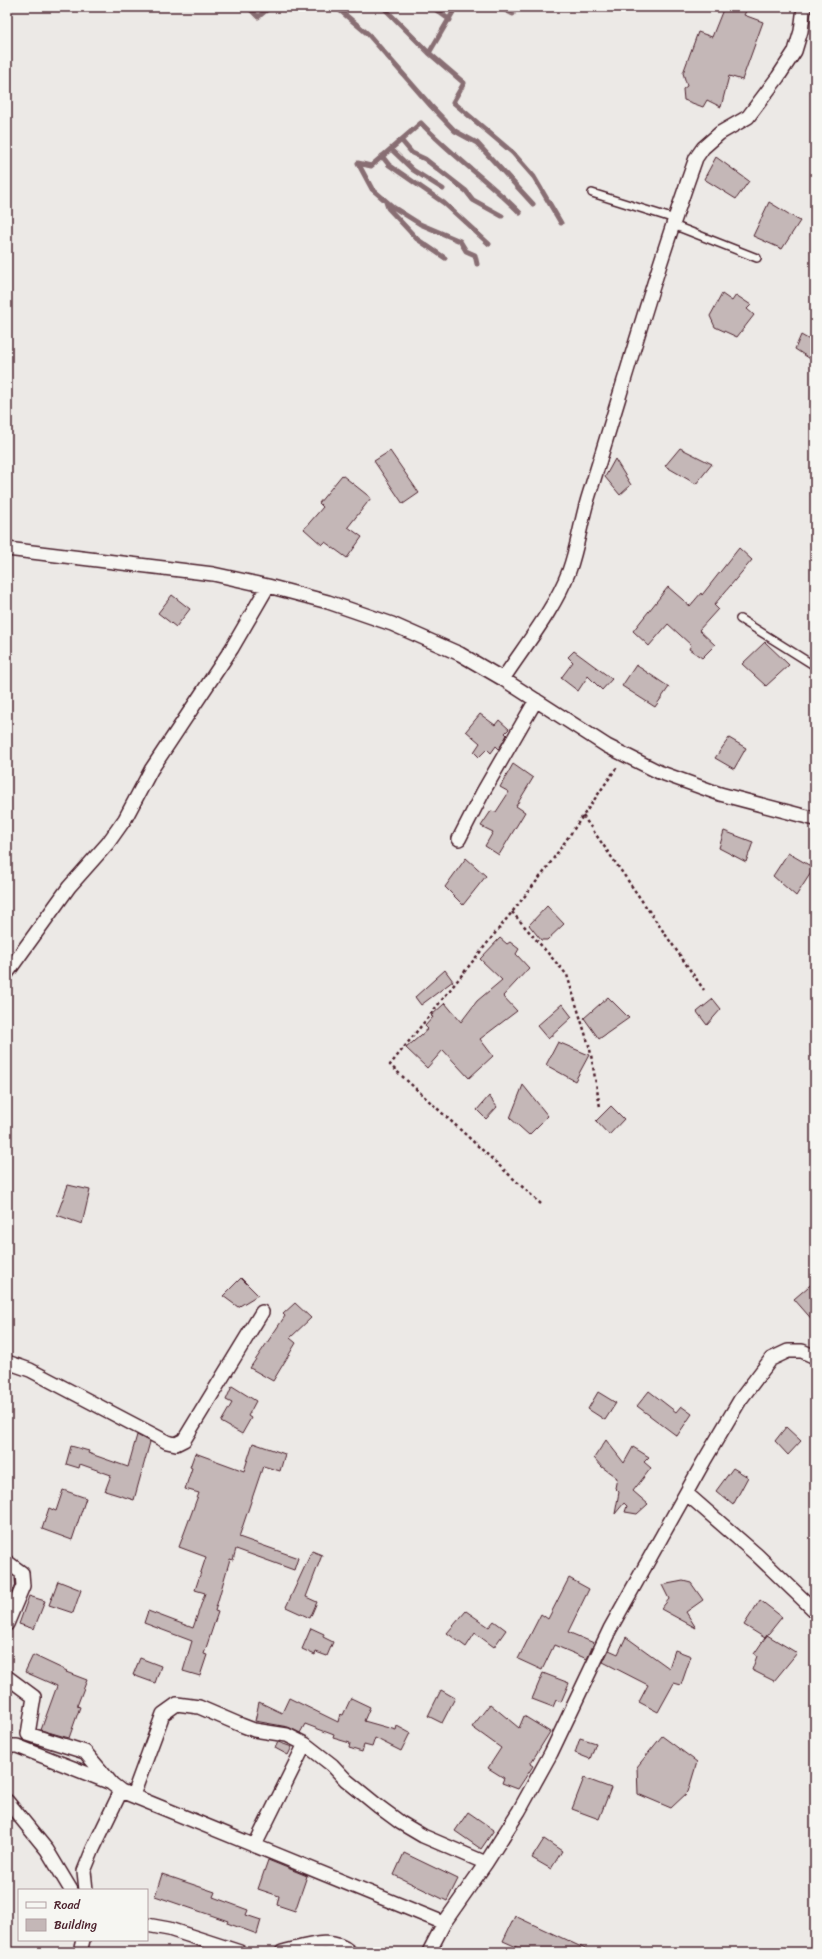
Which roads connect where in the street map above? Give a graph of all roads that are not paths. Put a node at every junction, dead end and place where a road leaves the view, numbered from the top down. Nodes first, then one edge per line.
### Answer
1 (804, 7) edge
2 (592, 193) dead end
3 (674, 222) junction
4 (757, 258) dead end
5 (7, 549) edge
6 (268, 586) junction
7 (740, 619) dead end
8 (815, 666) edge
9 (503, 679) junction
10 (536, 700) junction
11 (815, 819) edge
12 (459, 839) dead end
13 (7, 974) edge
14 (262, 1312) dead end
15 (815, 1357) edge
16 (7, 1362) edge
17 (686, 1493) junction
18 (7, 1562) edge
19 (815, 1611) edge
20 (7, 1624) edge
21 (7, 1677) edge
22 (305, 1744) junction
23 (7, 1749) edge
24 (122, 1790) junction
25 (7, 1801) edge
26 (255, 1846) junction
27 (486, 1863) junction
28 (70, 1889) edge
29 (86, 1889) edge
30 (444, 1923) junction
31 (148, 1925) edge
32 (83, 1941) edge
33 (80, 1952) edge
34 (240, 1952) edge
35 (282, 1952) edge
36 (350, 1952) edge
37 (429, 1952) edge

1 - 3 street
2 - 3 lane
3 - 4 lane
3 - 9 street
5 - 6 street
6 - 9 street
6 - 13 street
7 - 8 lane
9 - 10 street
10 - 11 street
10 - 12 street
14 - 16 street
15 - 17 street
17 - 19 street
17 - 27 street
18 - 20 street
21 - 24 street
22 - 24 street
22 - 26 street
22 - 27 street
23 - 24 street
24 - 26 street
24 - 29 street
25 - 28 street
26 - 30 street
27 - 30 street
30 - 37 street
31 - 34 street
32 - 33 street
35 - 36 street

